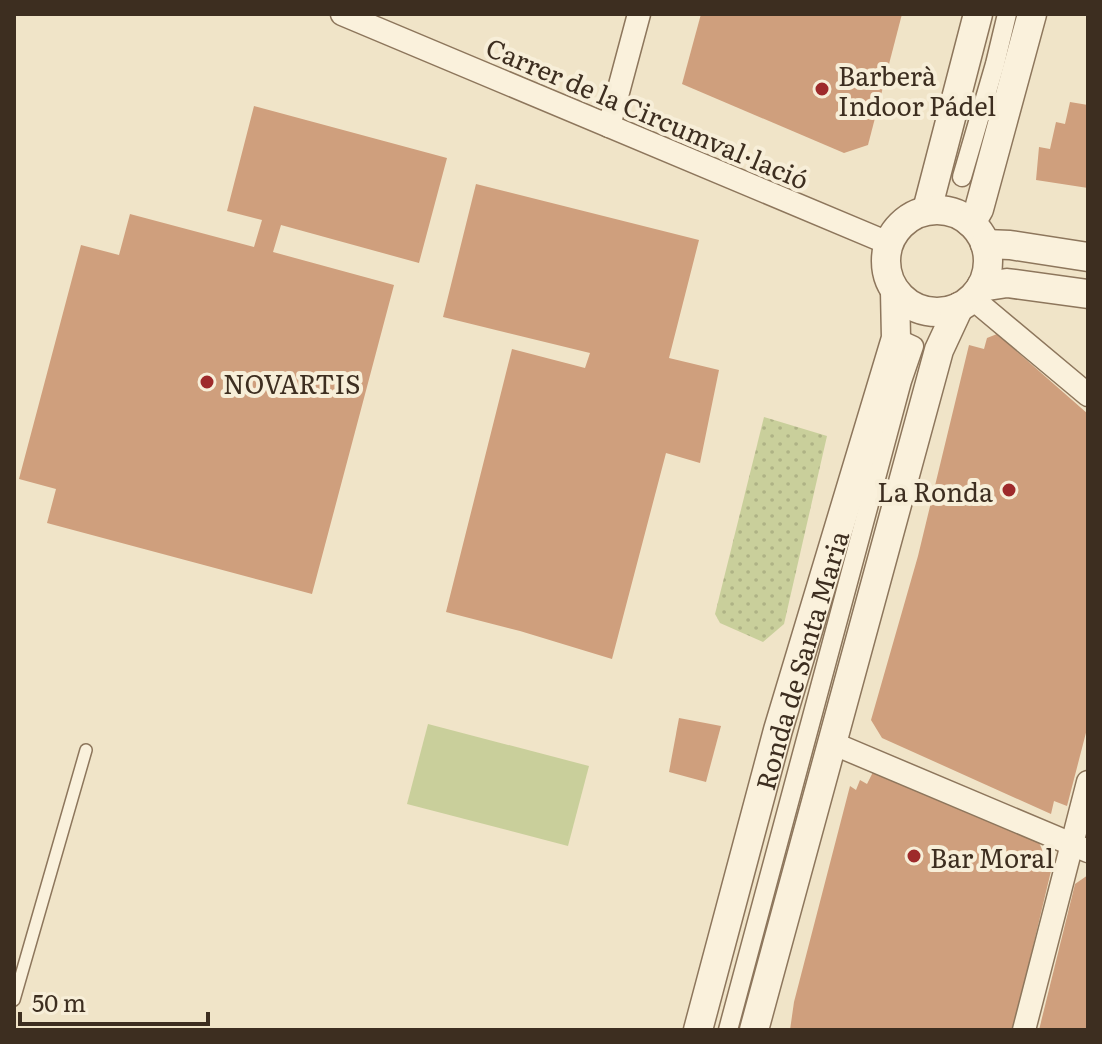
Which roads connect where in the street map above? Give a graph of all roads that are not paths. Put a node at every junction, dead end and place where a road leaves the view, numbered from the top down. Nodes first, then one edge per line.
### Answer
1 (342, 14) edge
2 (639, 14) edge
3 (978, 14) edge
4 (1007, 14) edge
5 (1032, 14) edge
6 (609, 126) junction
7 (960, 177) dead end
8 (927, 210) junction
9 (978, 234) junction
10 (888, 243) junction
11 (1088, 257) edge
12 (895, 291) junction
13 (1088, 294) edge
14 (970, 297) junction
15 (913, 344) dead end
16 (1088, 395) edge
17 (832, 743) junction
18 (86, 750) dead end
19 (1088, 782) edge
20 (1080, 847) edge
21 (14, 1000) edge
22 (698, 1030) edge
23 (728, 1030) edge
24 (754, 1030) edge
25 (1024, 1030) edge

1 - 6 street, Carrer de la Circumval·lació
2 - 6 street
3 - 8 street
4 - 7 street
5 - 9 street
6 - 10 street, Carrer de la Circumval·lació
8 - 9 street
8 - 10 street
9 - 11 street
9 - 14 street
10 - 12 street
12 - 14 street
12 - 22 street, Ronda de Santa Maria
13 - 14 street
14 - 16 street
14 - 17 street, Ronda de Santa Maria
15 - 23 street, Ronda de Santa Maria
17 - 20 street
17 - 24 street, Ronda de Santa Maria
18 - 21 lane
19 - 20 street
20 - 25 street

